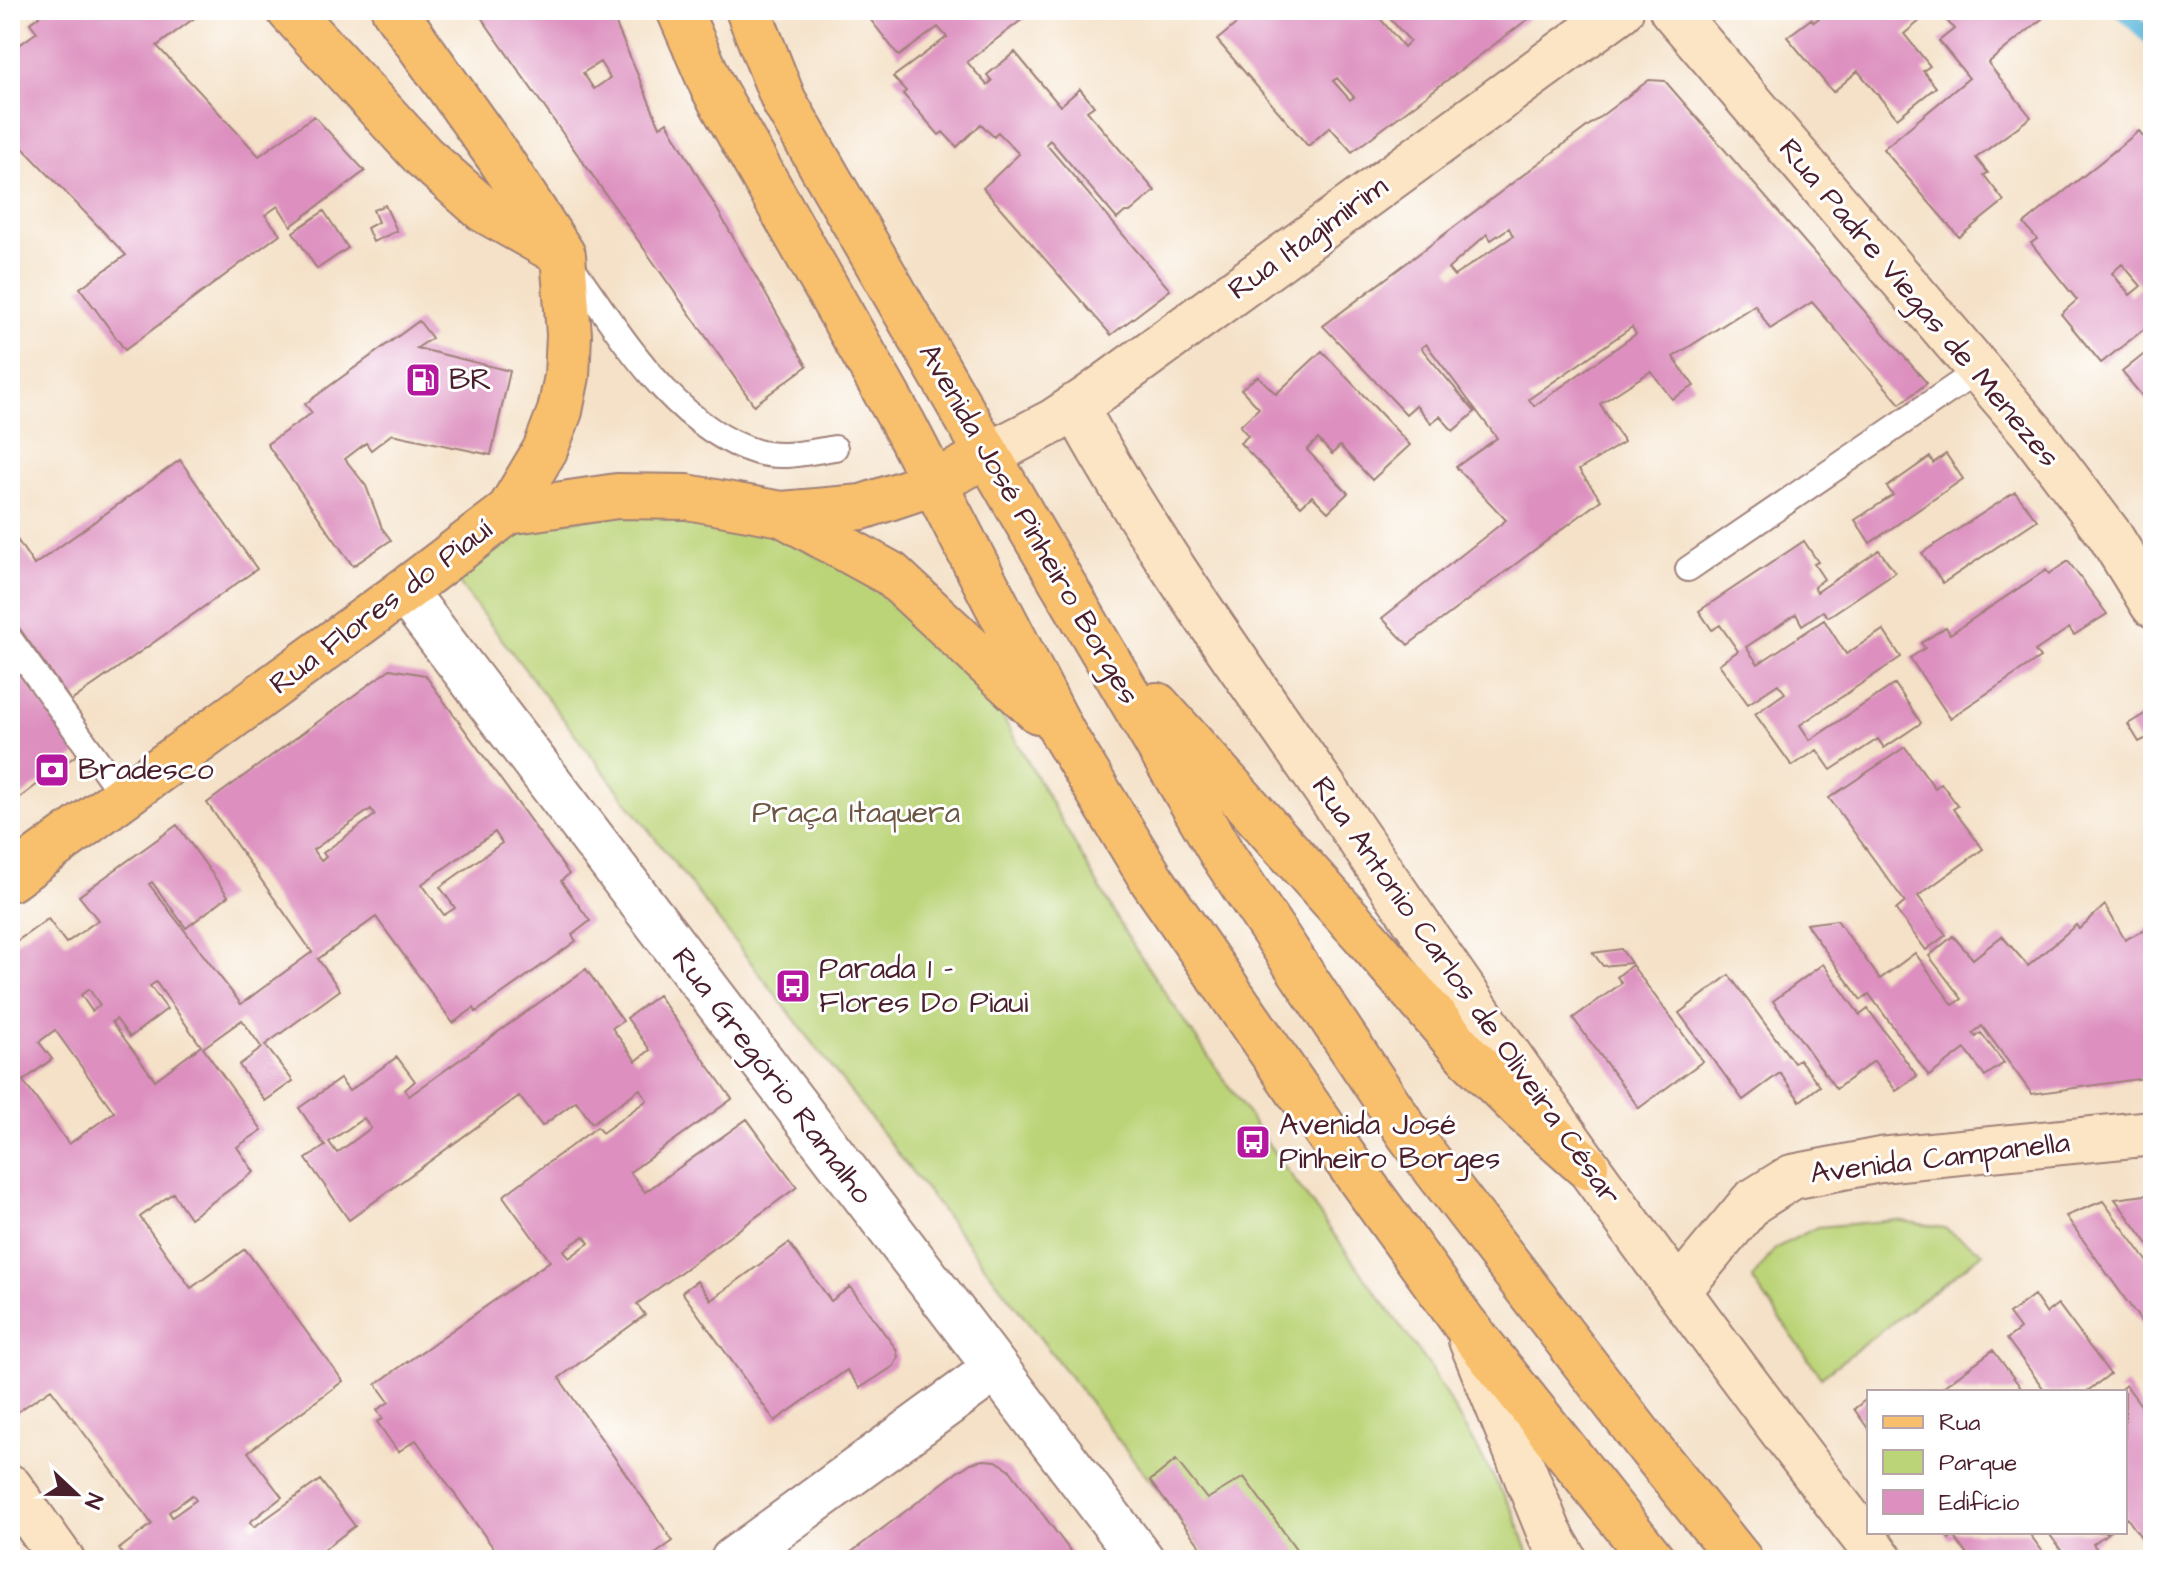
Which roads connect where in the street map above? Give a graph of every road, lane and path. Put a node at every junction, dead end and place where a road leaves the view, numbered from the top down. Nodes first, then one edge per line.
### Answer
1 (289, 10) edge
2 (394, 10) edge
3 (679, 10) edge
4 (748, 10) edge
5 (1621, 10) edge
6 (1672, 10) edge
7 (563, 255) junction
8 (1979, 370) junction
9 (1075, 406) junction
10 (835, 448) dead end
11 (988, 455) junction
12 (934, 483) junction
13 (508, 512) junction
14 (782, 514) junction
15 (1688, 569) dead end
16 (404, 591) junction
17 (2153, 605) edge
18 (1086, 624) junction
19 (10, 639) edge
20 (1064, 735) junction
21 (123, 796) junction
22 (10, 879) edge
23 (2153, 1133) edge
24 (1586, 1166) junction
25 (1679, 1290) junction
26 (1464, 1323) junction
27 (995, 1369) junction
28 (10, 1487) edge
29 (62, 1560) edge
30 (733, 1560) edge
31 (1142, 1560) edge
32 (1565, 1560) edge
33 (1653, 1560) edge
34 (1740, 1560) edge
35 (1881, 1560) edge

1 - 7 main road
2 - 7 main road
3 - 12 main road, Avenida José Pinheiro Borges
4 - 11 main road, Avenida José Pinheiro Borges
5 - 9 street, Rua Itagimirim
6 - 8 street, Rua Padre Viegas de Menezes
7 - 10 lane
7 - 13 main road
8 - 15 lane
8 - 17 street, Rua Padre Viegas de Menezes
9 - 11 street, Rua Itagimirim
9 - 24 street, Rua Antonio Carlos de Oliveira César
11 - 12 main road, Rua Flores do Piauí
11 - 18 main road, Avenida José Pinheiro Borges
12 - 14 main road, Rua Flores do Piauí
12 - 20 main road, Avenida José Pinheiro Borges
13 - 14 main road, Rua Flores do Piauí
13 - 16 main road, Rua Flores do Piauí
14 - 20 main road
16 - 21 main road, Rua Flores do Piauí
16 - 27 street, Rua Gregório Ramalho
18 - 24 main road
18 - 34 main road, Avenida José Pinheiro Borges
19 - 21 lane
20 - 26 main road, Avenida José Pinheiro Borges
21 - 22 main road, Rua Flores do Piauí
23 - 25 street, Avenida Campanella
24 - 25 street, Rua Antonio Carlos de Oliveira César
25 - 35 street, Rua Antonio Carlos de Oliveira César
26 - 32 street
26 - 33 main road, Avenida José Pinheiro Borges
27 - 30 street
27 - 31 street, Rua Gregório Ramalho
28 - 29 street

